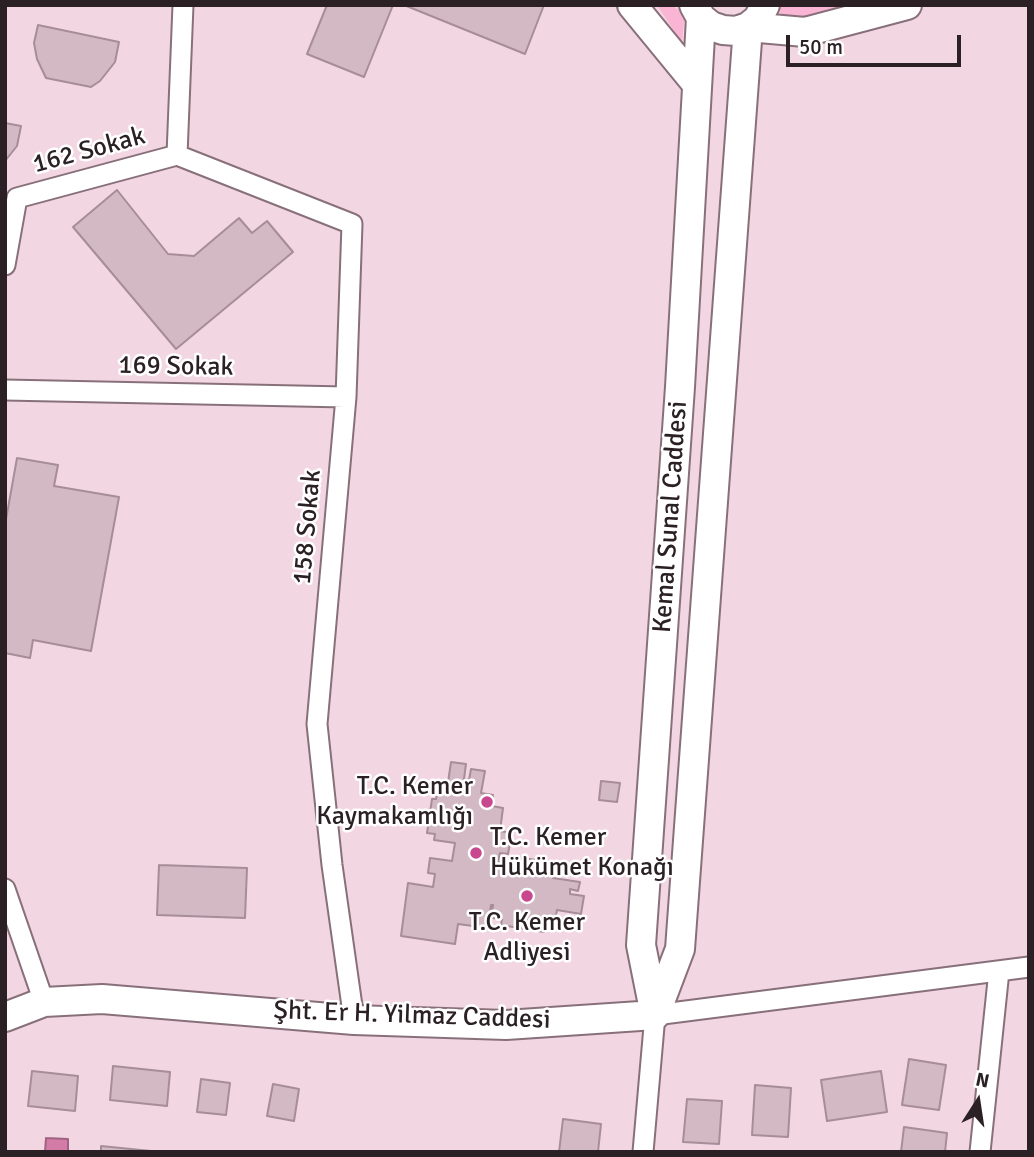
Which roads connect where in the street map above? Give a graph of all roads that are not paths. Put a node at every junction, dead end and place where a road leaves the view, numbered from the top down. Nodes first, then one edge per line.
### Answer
1 (183, 5) edge
2 (632, 5) edge
3 (906, 5) edge
4 (698, 12) edge
5 (757, 16) edge
6 (696, 83) junction
7 (177, 155) junction
8 (5, 265) edge
9 (5, 390) edge
10 (346, 397) junction
11 (650, 817) junction
12 (689, 822) junction
13 (5, 889) edge
14 (1029, 967) edge
15 (999, 971) junction
16 (44, 1002) junction
17 (654, 1015) junction
18 (5, 1017) edge
19 (355, 1020) junction
20 (643, 1152) edge
21 (981, 1152) edge

1 - 7 street, 162 Sokak
2 - 6 street
3 - 5 street
4 - 5 street
4 - 6 street, Kemal Sunal Caddesi
5 - 12 street, Kemal Sunal Caddesi
6 - 11 street, Kemal Sunal Caddesi
7 - 8 street, 162 Sokak
7 - 10 street, 158 Sokak
9 - 10 street, 169 Sokak
10 - 19 street, 158 Sokak
11 - 12 street
11 - 17 street, Kemal Sunal Caddesi
12 - 17 street, Kemal Sunal Caddesi
13 - 16 street
14 - 15 street, Şht. Er H. Yilmaz Caddesi
15 - 17 street, Şht. Er H. Yilmaz Caddesi
15 - 21 street
16 - 18 street, Şht. Er H. Yilmaz Caddesi
16 - 19 street, Şht. Er H. Yilmaz Caddesi
17 - 19 street, Şht. Er H. Yilmaz Caddesi
17 - 20 street, Kemal Sunal Caddesi

